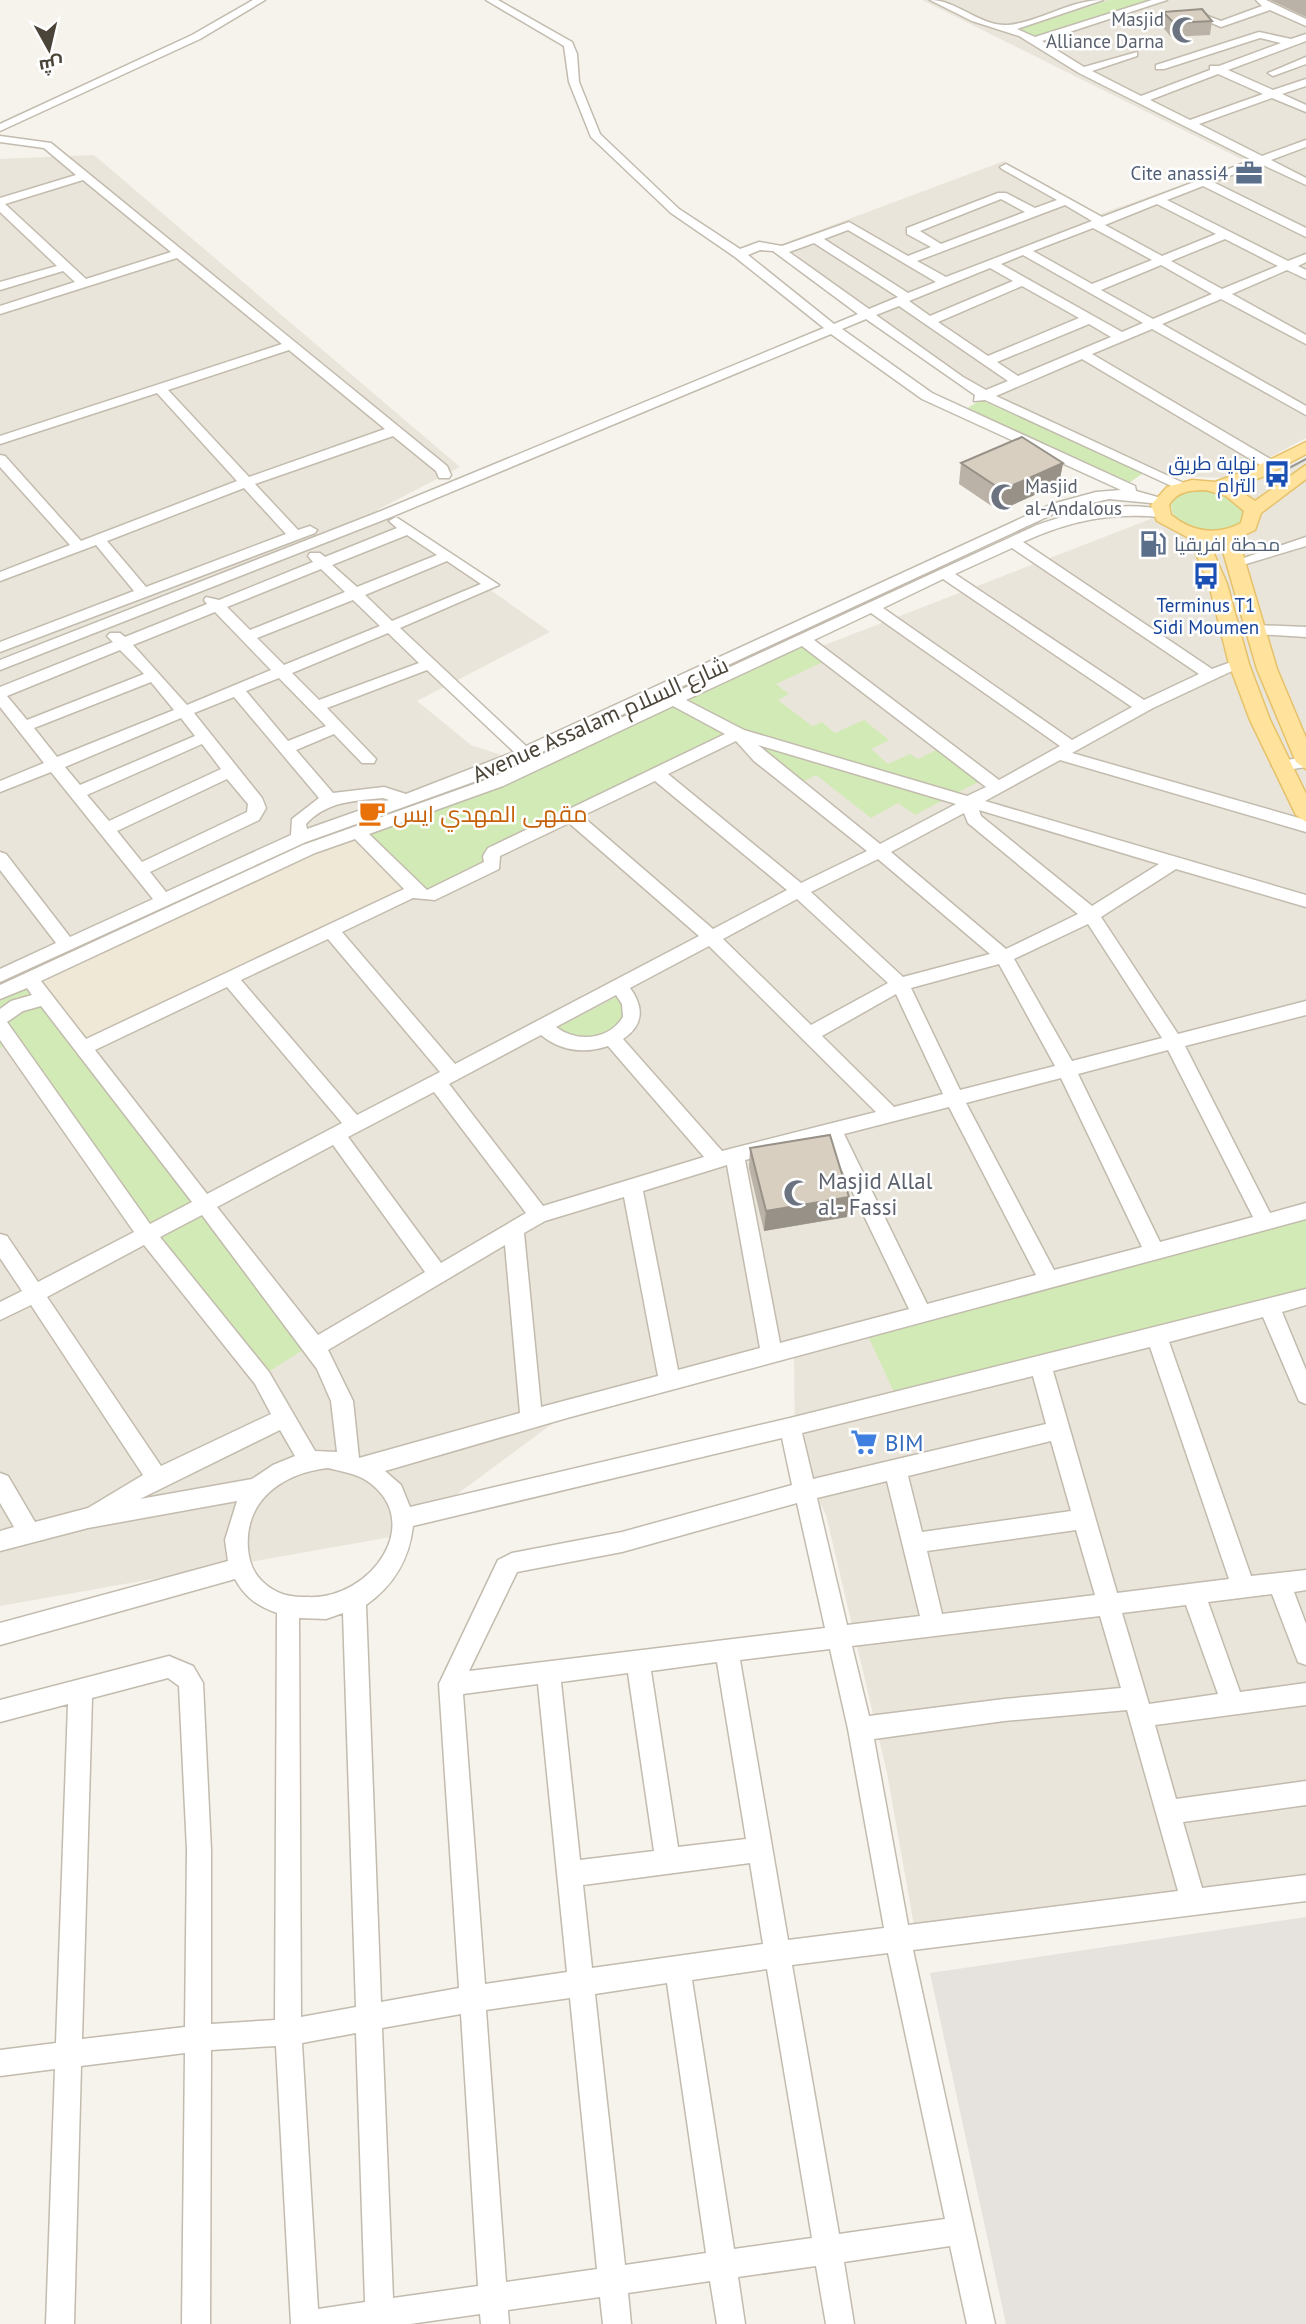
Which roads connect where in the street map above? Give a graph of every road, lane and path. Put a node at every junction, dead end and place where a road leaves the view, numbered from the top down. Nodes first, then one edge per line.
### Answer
1 (260, 0) edge
2 (491, 0) edge
3 (935, 0) edge
4 (1098, 0) edge
5 (1162, 0) edge
6 (1259, 0) edge
7 (1083, 2) edge
8 (1271, 6) junction
9 (1205, 18) edge
10 (1306, 23) edge
11 (1008, 28) junction
12 (1306, 37) edge
13 (1032, 41) junction
14 (1289, 44) junction
15 (1133, 54) dead end
16 (1306, 54) edge
17 (1186, 57) junction
18 (1306, 60) edge
19 (1160, 67) dead end
20 (1219, 70) junction
21 (1083, 71) junction
22 (1273, 73) dead end
23 (1306, 82) edge
24 (1273, 94) junction
25 (1140, 100) junction
26 (1306, 109) edge
27 (1191, 124) junction
28 (0, 128) edge
29 (1306, 135) edge
30 (0, 139) edge
31 (1306, 143) edge
32 (1256, 160) junction
33 (1006, 167) dead end
34 (84, 176) junction
35 (1306, 182) edge
36 (1206, 183) junction
37 (1306, 192) edge
38 (1066, 201) junction
39 (1160, 201) junction
40 (0, 204) edge
41 (1035, 213) junction
42 (17, 222) junction
43 (1099, 223) junction
44 (0, 228) edge
45 (1306, 233) edge
46 (1227, 234) junction
47 (814, 239) junction
48 (940, 248) junction
49 (780, 251) junction
50 (1024, 251) junction
51 (181, 253) junction
52 (739, 254) junction
53 (1306, 258) edge
54 (908, 260) junction
55 (1163, 260) junction
56 (991, 263) junction
57 (1289, 265) junction
58 (65, 267) junction
59 (1306, 275) edge
60 (1023, 281) junction
61 (945, 282) junction
62 (85, 285) junction
63 (0, 286) edge
64 (1094, 288) junction
65 (1224, 293) junction
66 (904, 300) junction
67 (0, 310) edge
68 (868, 315) junction
69 (1089, 318) junction
70 (929, 321) junction
71 (1153, 324) junction
72 (833, 329) junction
73 (1121, 337) junction
74 (1306, 340) edge
75 (291, 345) junction
76 (1081, 354) junction
77 (987, 360) junction
78 (1018, 382) junction
79 (158, 387) junction
80 (986, 396) junction
81 (951, 409) junction
82 (1306, 411) edge
83 (393, 431) junction
84 (0, 440) edge
85 (1306, 447) edge
86 (526, 455) junction
87 (0, 458) edge
88 (1272, 466) junction
89 (1306, 470) edge
90 (444, 475) junction
91 (247, 482) junction
92 (1183, 486) junction
93 (1217, 487) junction
94 (1111, 488) junction
95 (1161, 504) junction
96 (1253, 511) junction
97 (386, 514) junction
98 (408, 529) junction
99 (1197, 535) junction
100 (1228, 536) junction
101 (99, 540) junction
102 (300, 540) junction
103 (1306, 541) edge
104 (1013, 542) junction
105 (79, 547) junction
106 (448, 555) junction
107 (1236, 563) junction
108 (323, 564) junction
109 (945, 574) junction
110 (0, 577) edge
111 (198, 589) junction
112 (143, 593) junction
113 (355, 593) junction
114 (219, 606) junction
115 (873, 608) junction
116 (105, 625) junction
117 (389, 626) junction
118 (1231, 629) junction
119 (1255, 630) junction
120 (1306, 632) edge
121 (249, 636) junction
122 (805, 640) junction
123 (123, 645) junction
124 (0, 647) edge
125 (1239, 663) junction
126 (429, 664) junction
127 (0, 665) edge
128 (282, 669) junction
129 (1209, 674) junction
130 (154, 675) junction
131 (236, 689) junction
132 (0, 695) edge
133 (668, 696) junction
134 (319, 706) junction
135 (1143, 707) junction
136 (181, 711) junction
137 (23, 727) junction
138 (338, 727) junction
139 (738, 734) junction
140 (203, 738) junction
141 (285, 748) junction
142 (1064, 750) junction
143 (525, 754) junction
144 (368, 759) dead end
145 (1306, 762) edge
146 (53, 765) junction
147 (1280, 766) junction
148 (229, 772) junction
149 (657, 774) junction
150 (996, 786) junction
151 (0, 787) edge
152 (76, 793) junction
153 (446, 794) junction
154 (329, 799) junction
155 (405, 800) junction
156 (967, 801) junction
157 (570, 815) junction
158 (1306, 815) edge
159 (1306, 827) edge
160 (105, 830) junction
161 (358, 832) junction
162 (300, 838) junction
163 (881, 853) junction
164 (0, 858) edge
165 (1173, 863) junction
166 (139, 870) junction
167 (416, 890) junction
168 (799, 891) junction
169 (163, 900) junction
170 (1306, 901) edge
171 (1091, 915) junction
172 (331, 931) junction
173 (712, 938) junction
174 (67, 945) junction
175 (1004, 957) junction
176 (0, 976) edge
177 (30, 979) junction
178 (230, 979) junction
179 (901, 984) junction
180 (620, 988) junction
181 (0, 993) edge
182 (44, 998) junction
183 (1306, 1008) edge
184 (0, 1018) edge
185 (543, 1027) junction
186 (810, 1034) junction
187 (4, 1039) edge
188 (612, 1039) junction
189 (1174, 1043) junction
190 (83, 1048) junction
191 (1066, 1068) junction
192 (446, 1079) junction
193 (954, 1098) junction
194 (891, 1115) junction
195 (356, 1127) junction
196 (832, 1130) junction
197 (337, 1137) junction
198 (727, 1158) junction
199 (632, 1187) junction
200 (207, 1205) junction
201 (1306, 1210) edge
202 (539, 1215) junction
203 (1265, 1222) junction
204 (514, 1231) junction
205 (148, 1236) junction
206 (0, 1242) edge
207 (1155, 1252) junction
208 (438, 1275) junction
209 (1049, 1281) junction
210 (36, 1295) junction
211 (1306, 1297) edge
212 (1269, 1306) junction
213 (0, 1312) edge
214 (922, 1314) junction
215 (1157, 1337) junction
216 (315, 1347) junction
217 (772, 1356) junction
218 (1040, 1364) junction
219 (1301, 1365) edge
220 (670, 1382) junction
221 (1306, 1395) edge
222 (285, 1417) junction
223 (531, 1419) junction
224 (790, 1427) junction
225 (1059, 1430) junction
226 (309, 1461) junction
227 (356, 1464) junction
228 (896, 1471) junction
229 (157, 1478) junction
230 (0, 1483) edge
231 (258, 1488) junction
232 (805, 1491) junction
233 (88, 1518) junction
234 (404, 1518) junction
235 (1084, 1519) junction
236 (29, 1533) junction
237 (0, 1541) edge
238 (913, 1543) junction
239 (239, 1567) junction
240 (1306, 1580) edge
241 (1279, 1583) junction
242 (1243, 1586) junction
243 (1194, 1594) junction
244 (354, 1600) junction
245 (1108, 1604) junction
246 (288, 1607) junction
247 (934, 1626) junction
248 (0, 1634) edge
249 (840, 1638) junction
250 (727, 1652) junction
251 (1306, 1654) edge
252 (638, 1661) junction
253 (548, 1671) junction
254 (451, 1684) junction
255 (80, 1690) junction
256 (1306, 1694) edge
257 (1233, 1705) junction
258 (1137, 1707) junction
259 (0, 1711) edge
260 (860, 1729) junction
261 (1306, 1793) edge
262 (1167, 1812) junction
263 (761, 1849) junction
264 (668, 1861) junction
265 (570, 1874) junction
266 (1306, 1888) edge
267 (1194, 1904) junction
268 (898, 1938) junction
269 (780, 1954) junction
270 (678, 1969) junction
271 (581, 1982) junction
272 (471, 1999) junction
273 (369, 2019) junction
274 (288, 2032) junction
275 (198, 2038) junction
276 (71, 2053) junction
277 (0, 2063) edge
278 (960, 2231) junction
279 (828, 2249) junction
280 (723, 2263) junction
281 (613, 2281) junction
282 (493, 2311) edge
283 (380, 2320) edge
284 (60, 2324) edge
285 (196, 2324) edge
286 (305, 2324) edge
287 (311, 2324) edge
288 (617, 2324) edge
289 (731, 2324) edge
290 (840, 2324) edge
291 (981, 2324) edge

1 - 28 street
2 - 52 street
3 - 11 street
4 - 7 street
5 - 13 street
6 - 8 street
7 - 11 street
8 - 9 street
8 - 10 street
11 - 13 street
12 - 14 street
13 - 21 street
14 - 16 street
14 - 17 street
14 - 20 street
15 - 21 street
17 - 19 street
17 - 20 street
18 - 22 street
20 - 24 street
20 - 25 street
21 - 25 street
23 - 24 street
24 - 26 street
24 - 27 street
25 - 27 street
27 - 32 street
29 - 32 street
30 - 34 street
31 - 32 street
32 - 35 street
32 - 36 street
32 - 37 street
33 - 38 street
34 - 40 street
34 - 51 street
36 - 39 street
36 - 45 street
38 - 41 street
38 - 43 street
39 - 43 street
39 - 46 street
40 - 42 street
41 - 48 street
41 - 48 street
42 - 44 street
42 - 58 street
43 - 50 street
43 - 55 street
46 - 55 street
46 - 57 street
47 - 49 street
47 - 54 street
47 - 66 street
48 - 54 street
49 - 52 street
49 - 68 street
50 - 56 street
50 - 64 street
51 - 62 street
51 - 75 street
52 - 72 street
53 - 57 street
54 - 61 street
55 - 64 street
55 - 65 street
56 - 60 street
56 - 61 street
57 - 59 street
57 - 65 street
58 - 62 street
58 - 63 street
60 - 69 street
60 - 70 street
61 - 66 street
62 - 67 street
64 - 71 street
65 - 71 street
65 - 74 street
66 - 68 street
66 - 70 street
68 - 72 street
68 - 80 street
69 - 73 street
69 - 77 street
70 - 77 street
71 - 73 street
71 - 82 street
72 - 81 street
72 - 86 street
73 - 76 street
75 - 79 street
75 - 83 street
76 - 78 street
76 - 88 street
77 - 78 street
78 - 80 street
79 - 84 street
79 - 91 street
80 - 81 street
80 - 92 street
81 - 94 street
83 - 90 street
83 - 91 street
85 - 88 main road
86 - 90 street
86 - 97 street
87 - 105 street
88 - 93 main road
89 - 96 main road
90 - 102 street
91 - 101 street
91 - 102 street
92 - 93 main road
92 - 95 main road
93 - 96 main road
94 - 95 street, Avenue Assalam شارع السلام
94 - 133 street, Avenue Assalam شارع السلام
95 - 99 main road
95 - 104 street, Avenue Assalam شارع السلام
96 - 100 main road
97 - 98 street
97 - 102 street
98 - 106 street
98 - 108 street
99 - 100 main road
99 - 118 main road
100 - 107 main road
101 - 105 street
101 - 112 street
102 - 108 street
102 - 111 street
102 - 112 street
103 - 107 street
104 - 109 street, Avenue Assalam شارع السلام
104 - 129 street
105 - 110 street
106 - 113 street
106 - 117 street
107 - 119 main road
108 - 113 street
108 - 114 street
109 - 115 street, Avenue Assalam شارع السلام
109 - 135 street
111 - 114 street
111 - 116 street
112 - 124 street
113 - 117 street
113 - 121 street
114 - 121 street
114 - 123 street
115 - 122 street, Avenue Assalam شارع السلام
115 - 142 street
116 - 123 street
116 - 127 street
117 - 126 street
117 - 128 street
118 - 119 street
118 - 125 main road
119 - 120 street
119 - 145 main road
121 - 128 street
122 - 133 street, Avenue Assalam شارع السلام
122 - 150 street
123 - 130 street
123 - 132 street
125 - 129 street
125 - 147 main road
126 - 134 street
126 - 143 street
128 - 131 street
128 - 134 street
129 - 135 street
130 - 136 street
130 - 137 street
131 - 136 street
131 - 141 street
132 - 137 street
133 - 139 street
133 - 143 street, Avenue Assalam شارع السلام
133 - 153 street, Avenue Assalam شارع السلام
134 - 138 street
135 - 142 street
136 - 140 street
136 - 146 street
137 - 146 street
138 - 141 street
138 - 144 street
139 - 149 street
139 - 156 street
139 - 163 street
140 - 148 street
140 - 152 street
141 - 154 street
142 - 150 street
142 - 159 street
143 - 153 street, Avenue Assalam شارع السلام
145 - 147 street
146 - 151 street
146 - 152 street
147 - 158 main road
148 - 160 street
148 - 166 street
149 - 157 street
149 - 168 street
150 - 156 street
152 - 160 street
153 - 155 street, Avenue Assalam شارع السلام
153 - 161 street, Avenue Assalam شارع السلام
154 - 155 street
154 - 162 street
155 - 162 street, Avenue Assalam شارع السلام
156 - 163 street
156 - 165 street
156 - 171 street
157 - 167 street
157 - 173 street
160 - 166 street
161 - 167 street
161 - 177 street, Avenue Assalam شارع السلام
162 - 169 street, Avenue Assalam شارع السلام
163 - 168 street
163 - 175 street
164 - 174 street
165 - 170 street
165 - 171 street
166 - 169 street
167 - 172 street
168 - 173 street
168 - 179 street
169 - 174 street, Avenue Assalam شارع السلام
171 - 175 street
171 - 189 street
172 - 178 street
172 - 192 street
173 - 180 street
173 - 186 street
174 - 176 street, Avenue Assalam شارع السلام
175 - 179 street
175 - 191 street
177 - 181 street, Avenue Assalam شارع السلام
177 - 182 street
178 - 190 street
178 - 195 street
179 - 186 street
179 - 193 street
180 - 185 street
180 - 188 street
182 - 184 street
182 - 190 street
183 - 189 street
185 - 188 street
185 - 192 street
186 - 194 street
187 - 205 street
188 - 198 street
189 - 191 street
189 - 203 street
190 - 200 street
191 - 193 street
191 - 207 street
192 - 195 street
192 - 202 street
193 - 194 street
193 - 209 street
194 - 196 street
195 - 197 street
196 - 198 street
196 - 214 street
197 - 200 street
197 - 208 street
198 - 199 street
198 - 217 street
199 - 202 street
199 - 220 street
200 - 205 street
200 - 216 street
201 - 203 street
202 - 204 street
203 - 207 street
204 - 208 street
204 - 223 street
205 - 210 street
205 - 222 street
206 - 210 street
207 - 209 street
208 - 216 street
209 - 214 street
210 - 213 street
210 - 229 street
211 - 212 street
212 - 215 street
212 - 219 street
214 - 217 street
215 - 218 street
215 - 242 street
216 - 227 street
217 - 220 street
218 - 224 street
218 - 225 street
219 - 221 street
220 - 223 street
222 - 226 street
222 - 229 street
223 - 227 street
224 - 232 street
224 - 234 street
225 - 228 street
225 - 235 street
226 - 227 street
226 - 231 street
227 - 234 street
228 - 232 street
228 - 238 street
229 - 233 street
230 - 236 street
231 - 233 street
231 - 239 street
232 - 249 street
232 - 254 street
233 - 236 street
234 - 244 street
235 - 238 street
235 - 245 street
236 - 237 street
238 - 247 street
239 - 246 street
239 - 248 street
240 - 241 street
241 - 242 street
241 - 251 street
242 - 243 street
243 - 245 street
243 - 257 street
244 - 246 street
244 - 273 street
245 - 247 street
245 - 258 street
246 - 274 street
247 - 249 street
249 - 250 street
249 - 260 street
250 - 252 street
250 - 263 street
252 - 253 street
252 - 264 street
253 - 254 street
253 - 265 street
254 - 272 street
255 - 259 street
255 - 275 street
255 - 276 street
256 - 257 street
257 - 258 street
258 - 260 street
258 - 262 street
260 - 268 street
261 - 262 street
262 - 267 street
263 - 264 street
263 - 269 street
264 - 265 street
265 - 271 street
266 - 267 street
267 - 268 street
268 - 269 street
268 - 278 street
269 - 270 street
269 - 279 street
270 - 271 street
270 - 280 street
271 - 272 street
271 - 281 street
272 - 273 street
272 - 282 street
273 - 274 street
273 - 283 street
274 - 275 street
274 - 286 street
275 - 276 street
275 - 285 street
276 - 277 street
276 - 284 street
278 - 279 street
278 - 291 street
279 - 280 street
279 - 290 street
280 - 281 street
280 - 289 street
281 - 282 street
281 - 288 street
282 - 283 street
283 - 287 street

